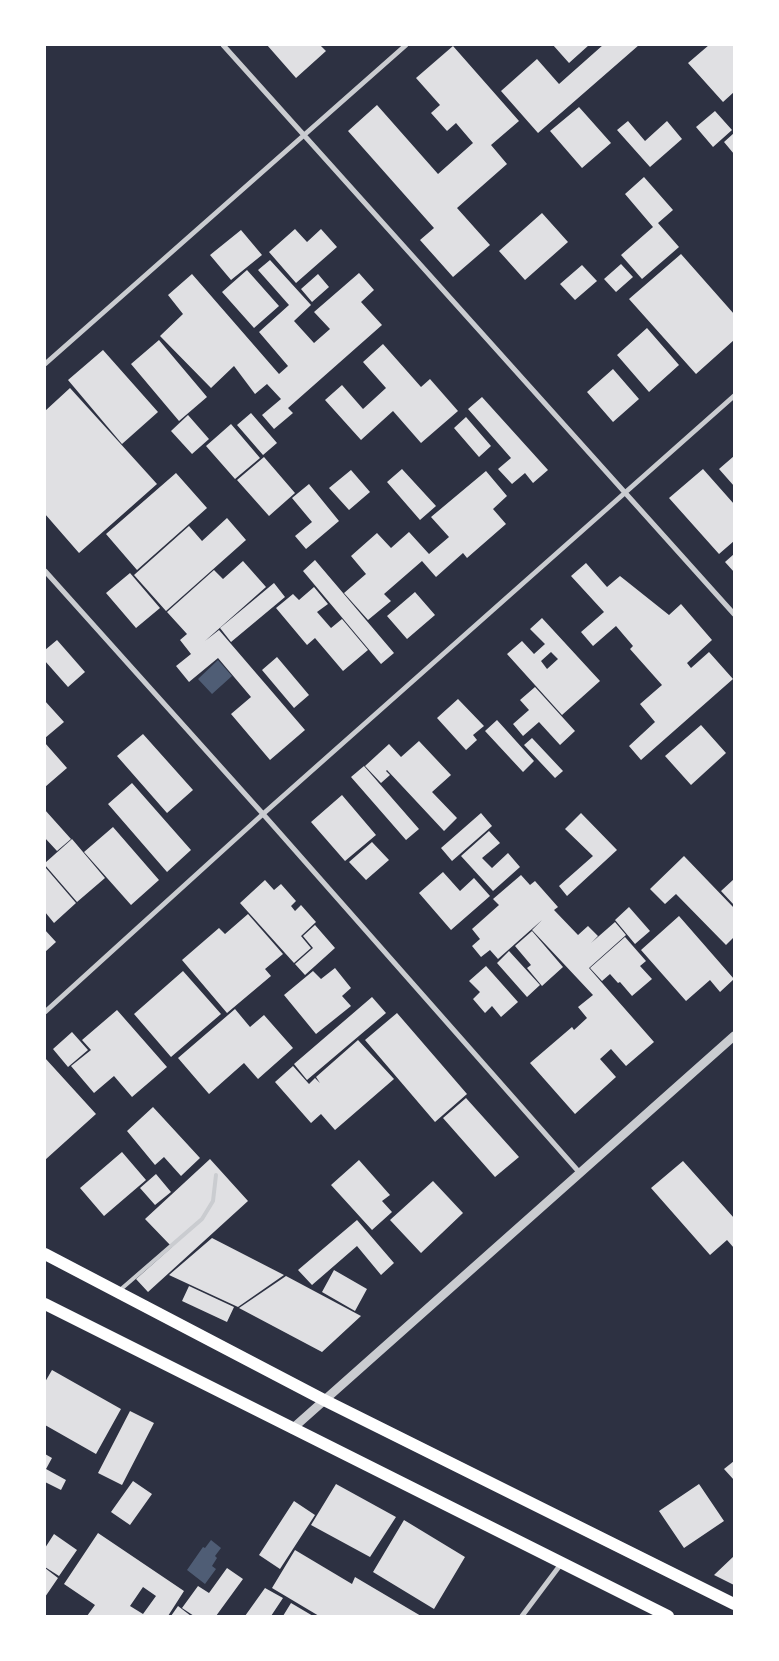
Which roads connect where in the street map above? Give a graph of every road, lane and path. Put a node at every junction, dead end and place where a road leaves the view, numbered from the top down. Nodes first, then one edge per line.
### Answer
1 (223, 45) edge
2 (406, 45) edge
3 (304, 136) junction
4 (45, 364) edge
5 (734, 396) edge
6 (625, 492) junction
7 (45, 571) edge
8 (734, 614) edge
9 (263, 814) junction
10 (45, 1012) edge
11 (734, 1036) edge
12 (579, 1172) junction
13 (216, 1175) dead end
14 (45, 1254) edge
15 (118, 1292) junction
16 (45, 1304) edge
17 (324, 1400) junction
18 (292, 1429) junction
19 (561, 1564) junction
20 (734, 1604) edge
21 (522, 1616) edge
22 (668, 1616) edge

1 - 3 street
2 - 3 street
3 - 4 street
3 - 6 street
5 - 6 street
6 - 8 street
6 - 9 street
7 - 9 street
9 - 10 street
9 - 12 street
11 - 12 street
12 - 17 street
13 - 15 lane
14 - 15 main road
15 - 17 main road
16 - 18 main road
17 - 18 street
17 - 20 main road
18 - 19 main road
19 - 21 street
19 - 22 main road

